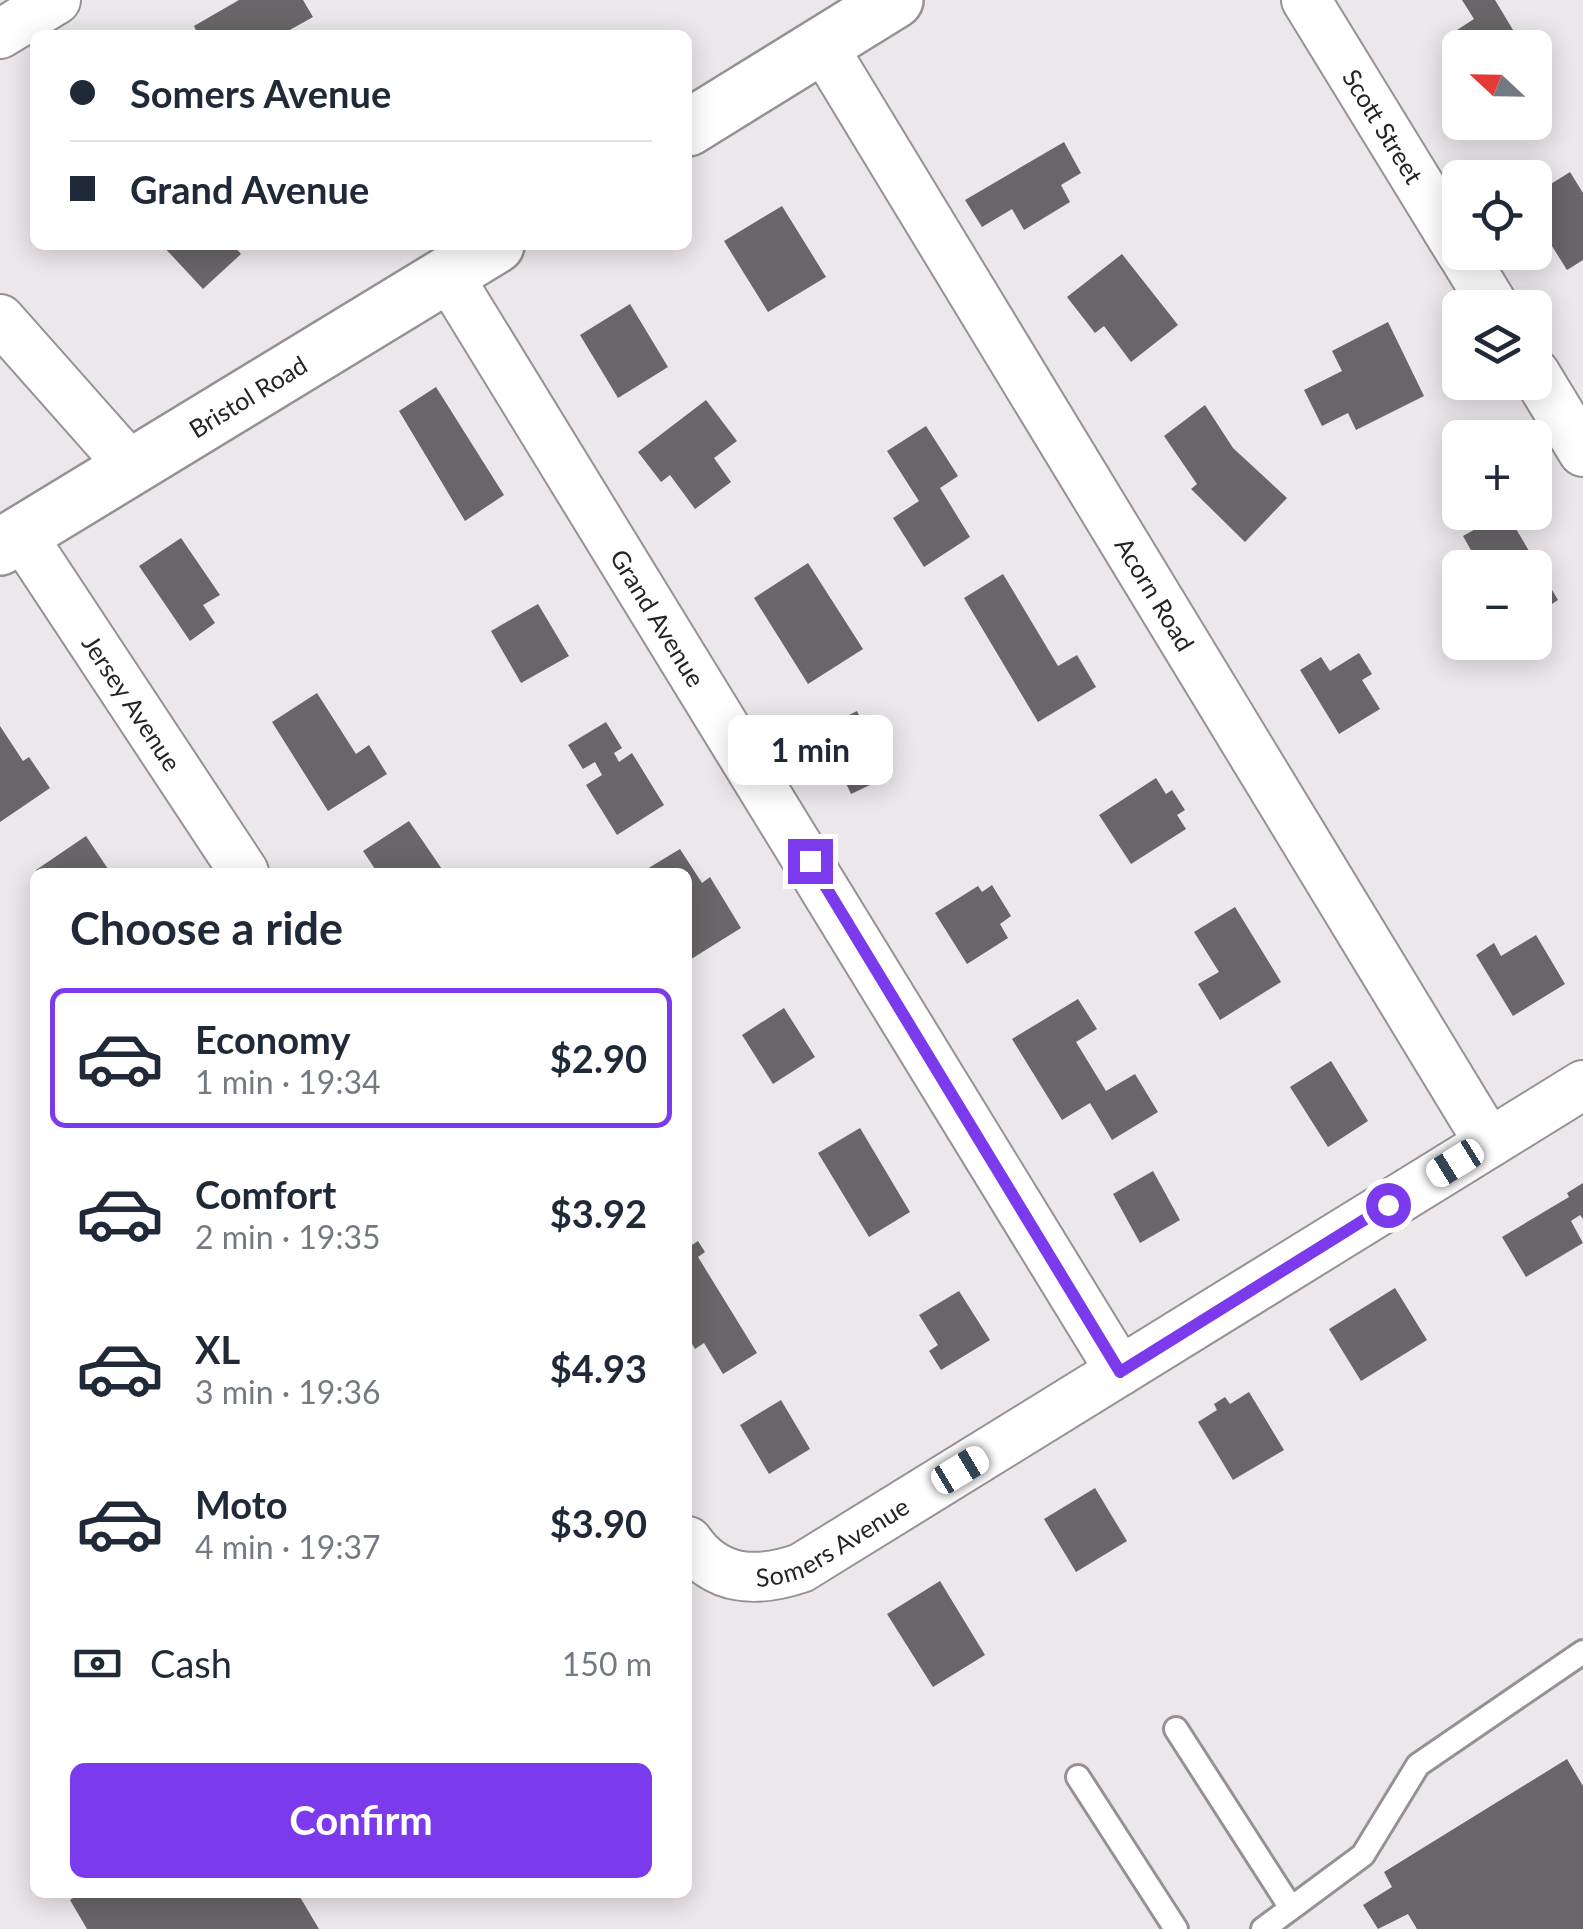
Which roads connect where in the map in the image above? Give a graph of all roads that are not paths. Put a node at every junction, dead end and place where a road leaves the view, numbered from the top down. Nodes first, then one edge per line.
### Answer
1 (56, 0) edge
2 (895, 0) edge
3 (1306, 0) edge
4 (0, 34) edge
5 (822, 45) junction
6 (692, 126) edge
7 (1442, 223) edge
8 (488, 250) edge
9 (448, 275) junction
10 (0, 319) edge
11 (1551, 400) edge
12 (1583, 452) edge
13 (132, 468) junction
14 (11, 540) edge
15 (241, 868) edge
16 (1583, 1086) edge
17 (1488, 1142) junction
18 (1120, 1372) junction
19 (692, 1545) edge
20 (1583, 1652) edge
21 (1176, 1729) dead end
22 (1078, 1777) dead end
23 (1291, 1908) junction
24 (1176, 1929) edge
25 (1263, 1929) edge

1 - 4 street
2 - 5 main road
3 - 7 street, Scott Street
5 - 6 main road
5 - 17 street, Acorn Road
8 - 9 main road, Bristol Road
9 - 13 main road, Bristol Road
9 - 18 street, Grand Avenue
10 - 13 street
11 - 12 street
13 - 14 main road, Bristol Road
14 - 15 street, Jersey Avenue
16 - 17 street, Somers Avenue
17 - 18 street, Somers Avenue
18 - 19 street, Somers Avenue
20 - 23 lane
21 - 23 lane
22 - 24 lane
23 - 25 lane

